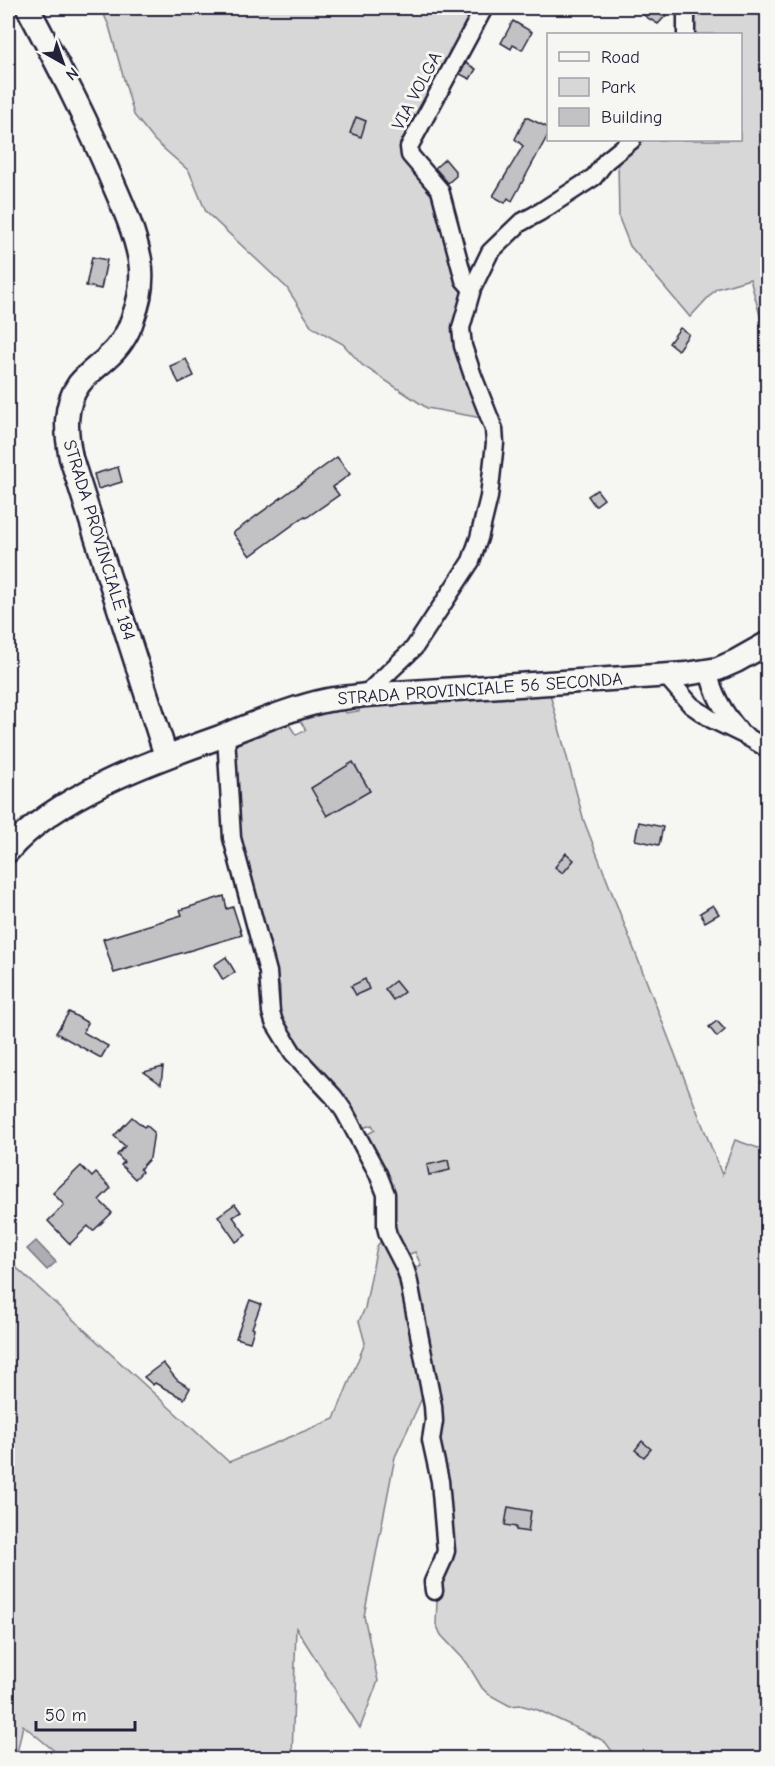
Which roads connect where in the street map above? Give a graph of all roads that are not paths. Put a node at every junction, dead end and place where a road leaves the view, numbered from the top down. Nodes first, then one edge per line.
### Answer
1 (28, 8) edge
2 (484, 8) edge
3 (686, 8) edge
4 (686, 33) edge
5 (631, 141) edge
6 (472, 289) junction
7 (768, 643) edge
8 (708, 670) junction
9 (666, 676) junction
10 (365, 695) junction
11 (226, 735) junction
12 (744, 735) junction
13 (768, 749) edge
14 (166, 756) junction
15 (8, 851) edge
16 (434, 1591) dead end

1 - 14 street, STRADA PROVINCIALE 184
2 - 6 street, VIA VOLGA
3 - 4 street
5 - 6 street
6 - 10 street
7 - 8 street, STRADA PROVINCIALE 56 SECONDA
8 - 9 street, STRADA PROVINCIALE 56 SECONDA
8 - 12 street
9 - 10 street, STRADA PROVINCIALE 56 SECONDA
9 - 12 street
10 - 11 street, STRADA PROVINCIALE 56 SECONDA
11 - 14 street, STRADA PROVINCIALE 56 SECONDA
11 - 16 street
12 - 13 street
14 - 15 street, STRADA PROVINCIALE 56 SECONDA

